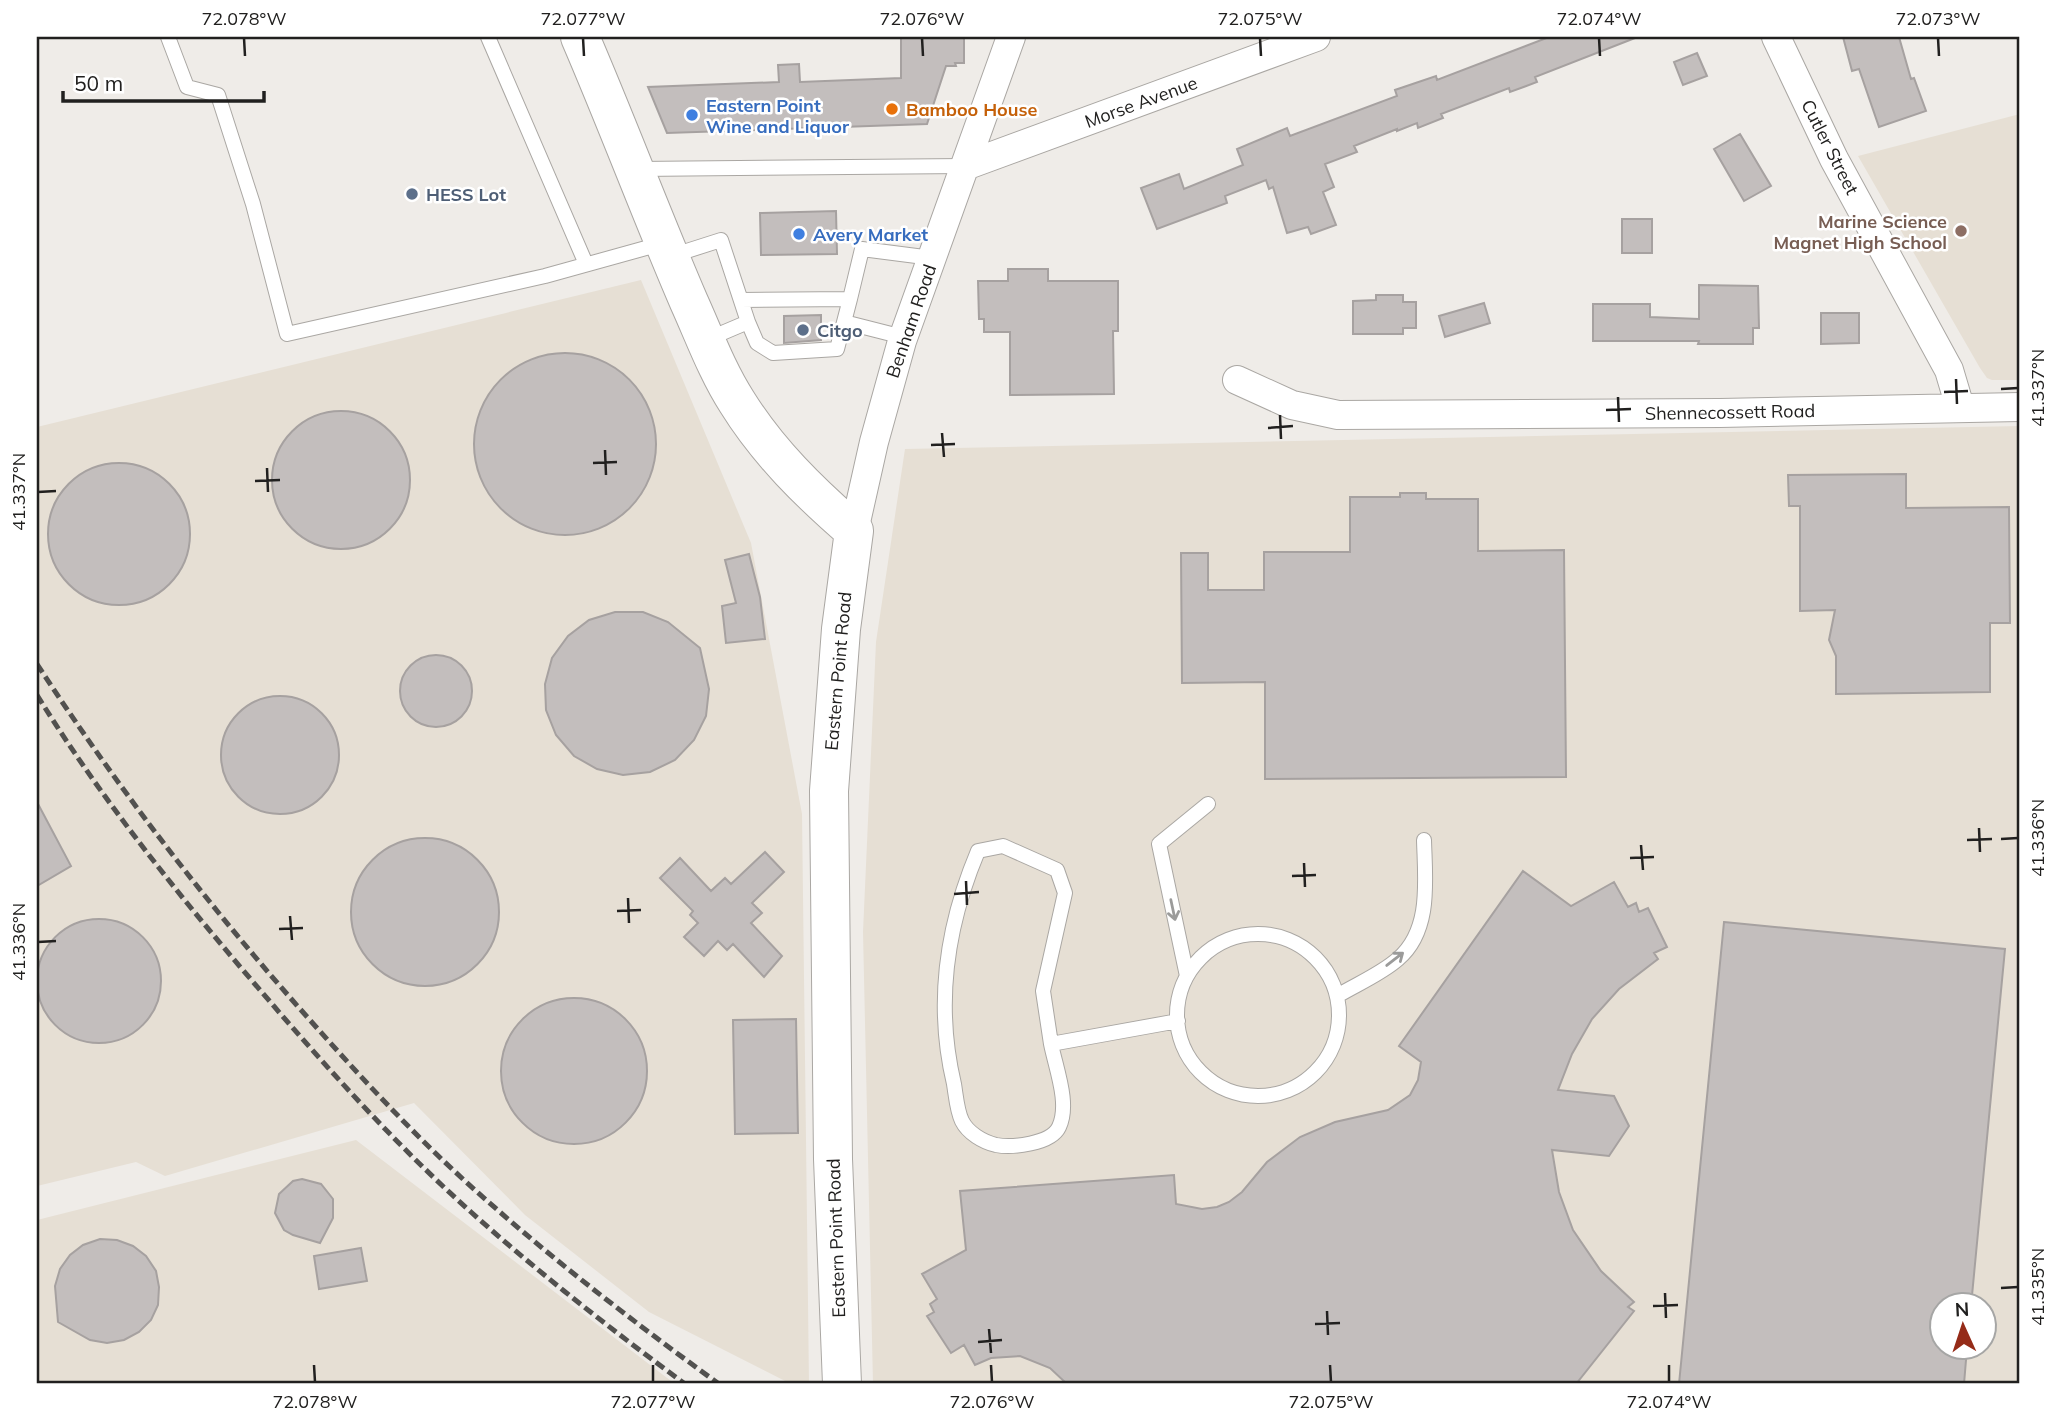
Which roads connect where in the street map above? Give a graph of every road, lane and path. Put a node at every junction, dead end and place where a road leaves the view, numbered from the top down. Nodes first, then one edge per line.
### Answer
1 (168, 37) edge
2 (488, 37) edge
3 (580, 37) edge
4 (1011, 37) edge
5 (1316, 37) edge
6 (1776, 37) edge
7 (965, 166) junction
8 (634, 169) junction
9 (666, 250) junction
10 (932, 258) junction
11 (586, 264) junction
12 (850, 299) junction
13 (741, 300) junction
14 (748, 322) junction
15 (844, 322) junction
16 (904, 337) junction
17 (706, 340) junction
18 (1237, 380) dead end
19 (1960, 407) junction
20 (2020, 407) edge
21 (854, 531) junction
22 (1208, 804) dead end
23 (1424, 840) dead end
24 (1187, 976) junction
25 (1337, 996) junction
26 (1178, 1021) junction
27 (1051, 1044) junction
28 (842, 1384) edge

1 - 11 lane
2 - 11 lane
3 - 8 main road
4 - 7 street, Benham Road
5 - 7 street, Morse Avenue
6 - 19 street, Cutler Street
7 - 8 lane
7 - 10 street, Benham Road
8 - 9 main road
9 - 11 lane
9 - 13 lane
9 - 17 main road
10 - 12 lane
10 - 16 street, Benham Road
12 - 13 lane
12 - 15 lane
13 - 14 lane
14 - 15 lane
14 - 17 lane
15 - 16 lane
16 - 21 street, Benham Road
17 - 21 main road
18 - 19 street, Shennecossett Road
19 - 20 street, Shennecossett Road
21 - 28 main road, Eastern Point Road
22 -> 24 lane
25 -> 23 lane
24 - 25 lane
24 - 26 lane
25 - 26 lane
26 - 27 lane
27 - 27 lane

